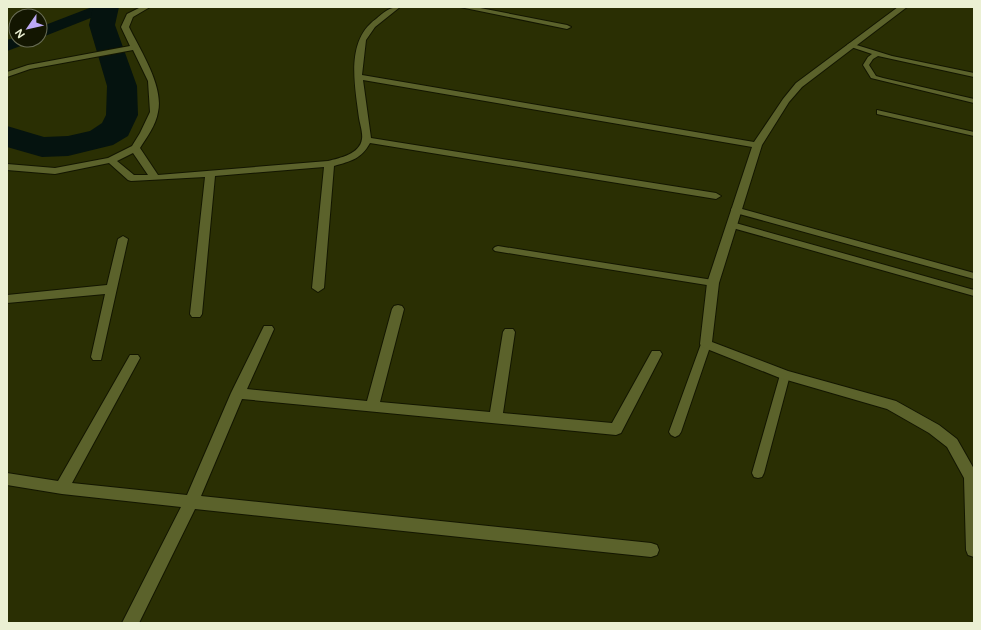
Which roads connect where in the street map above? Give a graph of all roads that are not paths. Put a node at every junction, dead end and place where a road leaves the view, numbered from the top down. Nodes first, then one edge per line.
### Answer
1 (146, 7) edge
2 (396, 7) edge
3 (464, 7) edge
4 (903, 7) edge
5 (566, 27) dead end
6 (850, 46) junction
7 (136, 47) junction
8 (878, 53) junction
9 (7, 74) edge
10 (974, 75) edge
11 (358, 77) junction
12 (974, 101) edge
13 (880, 112) dead end
14 (974, 134) edge
15 (367, 140) junction
16 (757, 145) junction
17 (135, 148) junction
18 (111, 160) junction
19 (329, 164) junction
20 (7, 167) edge
21 (210, 175) junction
22 (155, 178) junction
23 (716, 196) dead end
24 (735, 210) junction
25 (732, 225) junction
26 (123, 239) dead end
27 (498, 250) dead end
28 (974, 276) edge
29 (713, 282) junction
30 (318, 288) dead end
31 (111, 289) junction
32 (974, 293) edge
33 (7, 299) edge
34 (398, 309) dead end
35 (196, 314) dead end
36 (268, 329) dead end
37 (509, 332) dead end
38 (706, 344) junction
39 (656, 354) dead end
40 (97, 357) dead end
41 (134, 358) dead end
42 (785, 375) junction
43 (238, 393) junction
44 (372, 407) junction
45 (496, 417) junction
46 (675, 432) dead end
47 (758, 473) dead end
48 (973, 477) edge
49 (7, 479) edge
50 (62, 488) junction
51 (192, 500) junction
52 (651, 550) dead end
53 (974, 550) edge
54 (130, 623) edge

1 - 7 street
2 - 11 street
3 - 5 street
4 - 6 street
6 - 8 lane
6 - 16 street
7 - 9 street
7 - 17 street
8 - 10 lane
8 - 12 lane
11 - 15 street
11 - 16 street
13 - 14 lane
15 - 19 street
15 - 23 street
16 - 24 street
17 - 18 street
17 - 22 street
18 - 20 street
18 - 22 street
19 - 21 street
19 - 30 street
21 - 22 street
21 - 35 street
24 - 25 street
24 - 28 lane
25 - 29 street
25 - 32 lane
26 - 31 street
27 - 29 lane
29 - 38 street
31 - 33 street
31 - 40 street
34 - 44 street
36 - 43 street
37 - 45 street
38 - 42 street
38 - 46 lane
39 - 45 street
41 - 50 street
42 - 47 lane
42 - 48 street
43 - 44 street
43 - 51 street
44 - 45 street
48 - 53 street
49 - 50 street
50 - 51 street
51 - 52 street
51 - 54 street

